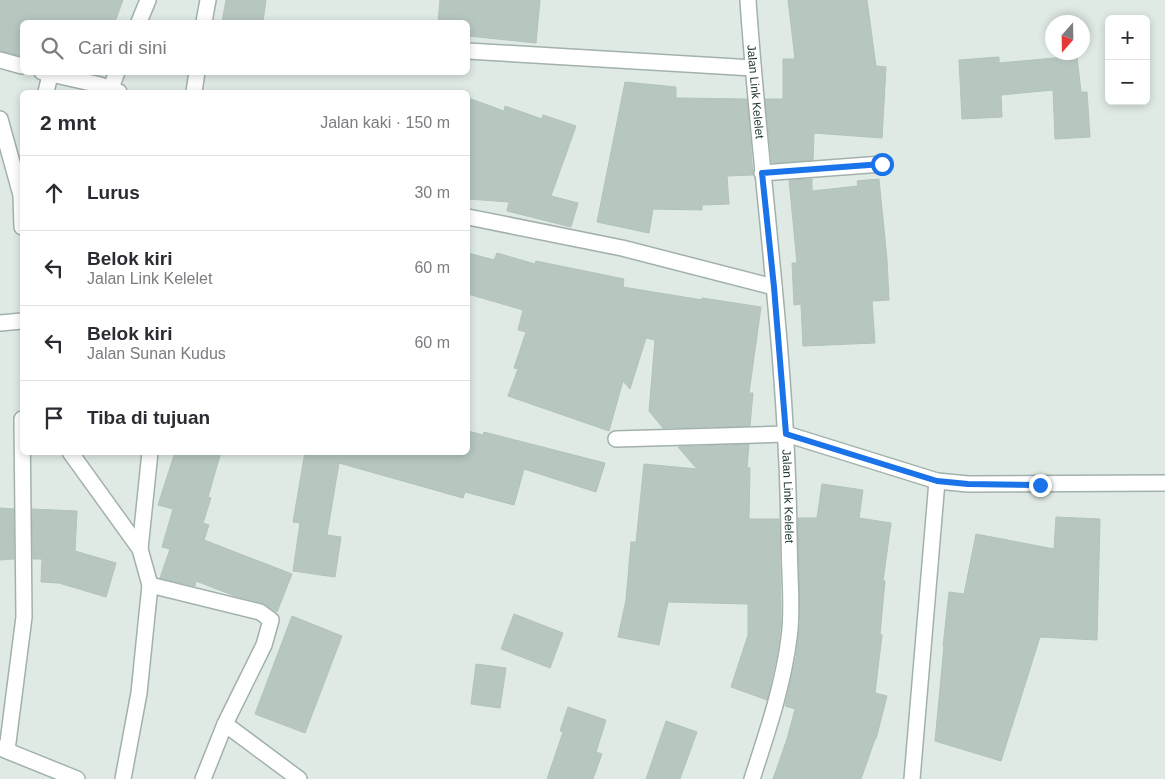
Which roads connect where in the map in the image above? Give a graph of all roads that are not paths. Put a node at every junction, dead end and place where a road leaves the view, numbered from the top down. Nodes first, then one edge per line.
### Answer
1 (148, 0) edge
2 (208, 0) edge
3 (748, 0) edge
4 (140, 20) edge
5 (204, 20) edge
6 (470, 51) edge
7 (0, 60) edge
8 (20, 65) edge
9 (753, 68) junction
10 (46, 75) edge
11 (50, 75) edge
12 (117, 75) edge
13 (197, 75) edge
14 (46, 90) edge
15 (115, 90) edge
16 (194, 90) edge
17 (0, 119) edge
18 (882, 164) dead end
19 (762, 173) junction
20 (20, 186) edge
21 (470, 217) edge
22 (774, 287) junction
23 (20, 322) edge
24 (0, 323) edge
25 (786, 434) junction
26 (616, 440) dead end
27 (22, 455) edge
28 (72, 455) edge
29 (150, 455) edge
30 (937, 481) junction
31 (1165, 483) edge
32 (140, 549) junction
33 (150, 585) junction
34 (225, 724) junction
35 (4, 749) edge
36 (77, 779) edge
37 (123, 779) edge
38 (202, 779) edge
39 (299, 779) edge
40 (752, 779) edge
41 (912, 779) edge

1 - 4 street
2 - 5 street
3 - 9 street, Jalan Link Kelelet
6 - 9 street
7 - 8 street
9 - 19 street, Jalan Link Kelelet
10 - 14 street
11 - 15 street
12 - 15 street
13 - 16 street
17 - 20 street
18 - 19 street
19 - 22 street, Jalan Link Kelelet
21 - 22 street
22 - 25 street, Jalan Link Kelelet
23 - 24 street
25 - 26 street
25 - 30 street
25 - 40 street, Jalan Link Kelelet
27 - 35 street
28 - 32 street
29 - 32 street
30 - 31 street
30 - 41 street
32 - 33 street
33 - 34 street
33 - 37 street
34 - 38 street
34 - 39 street
35 - 36 street

